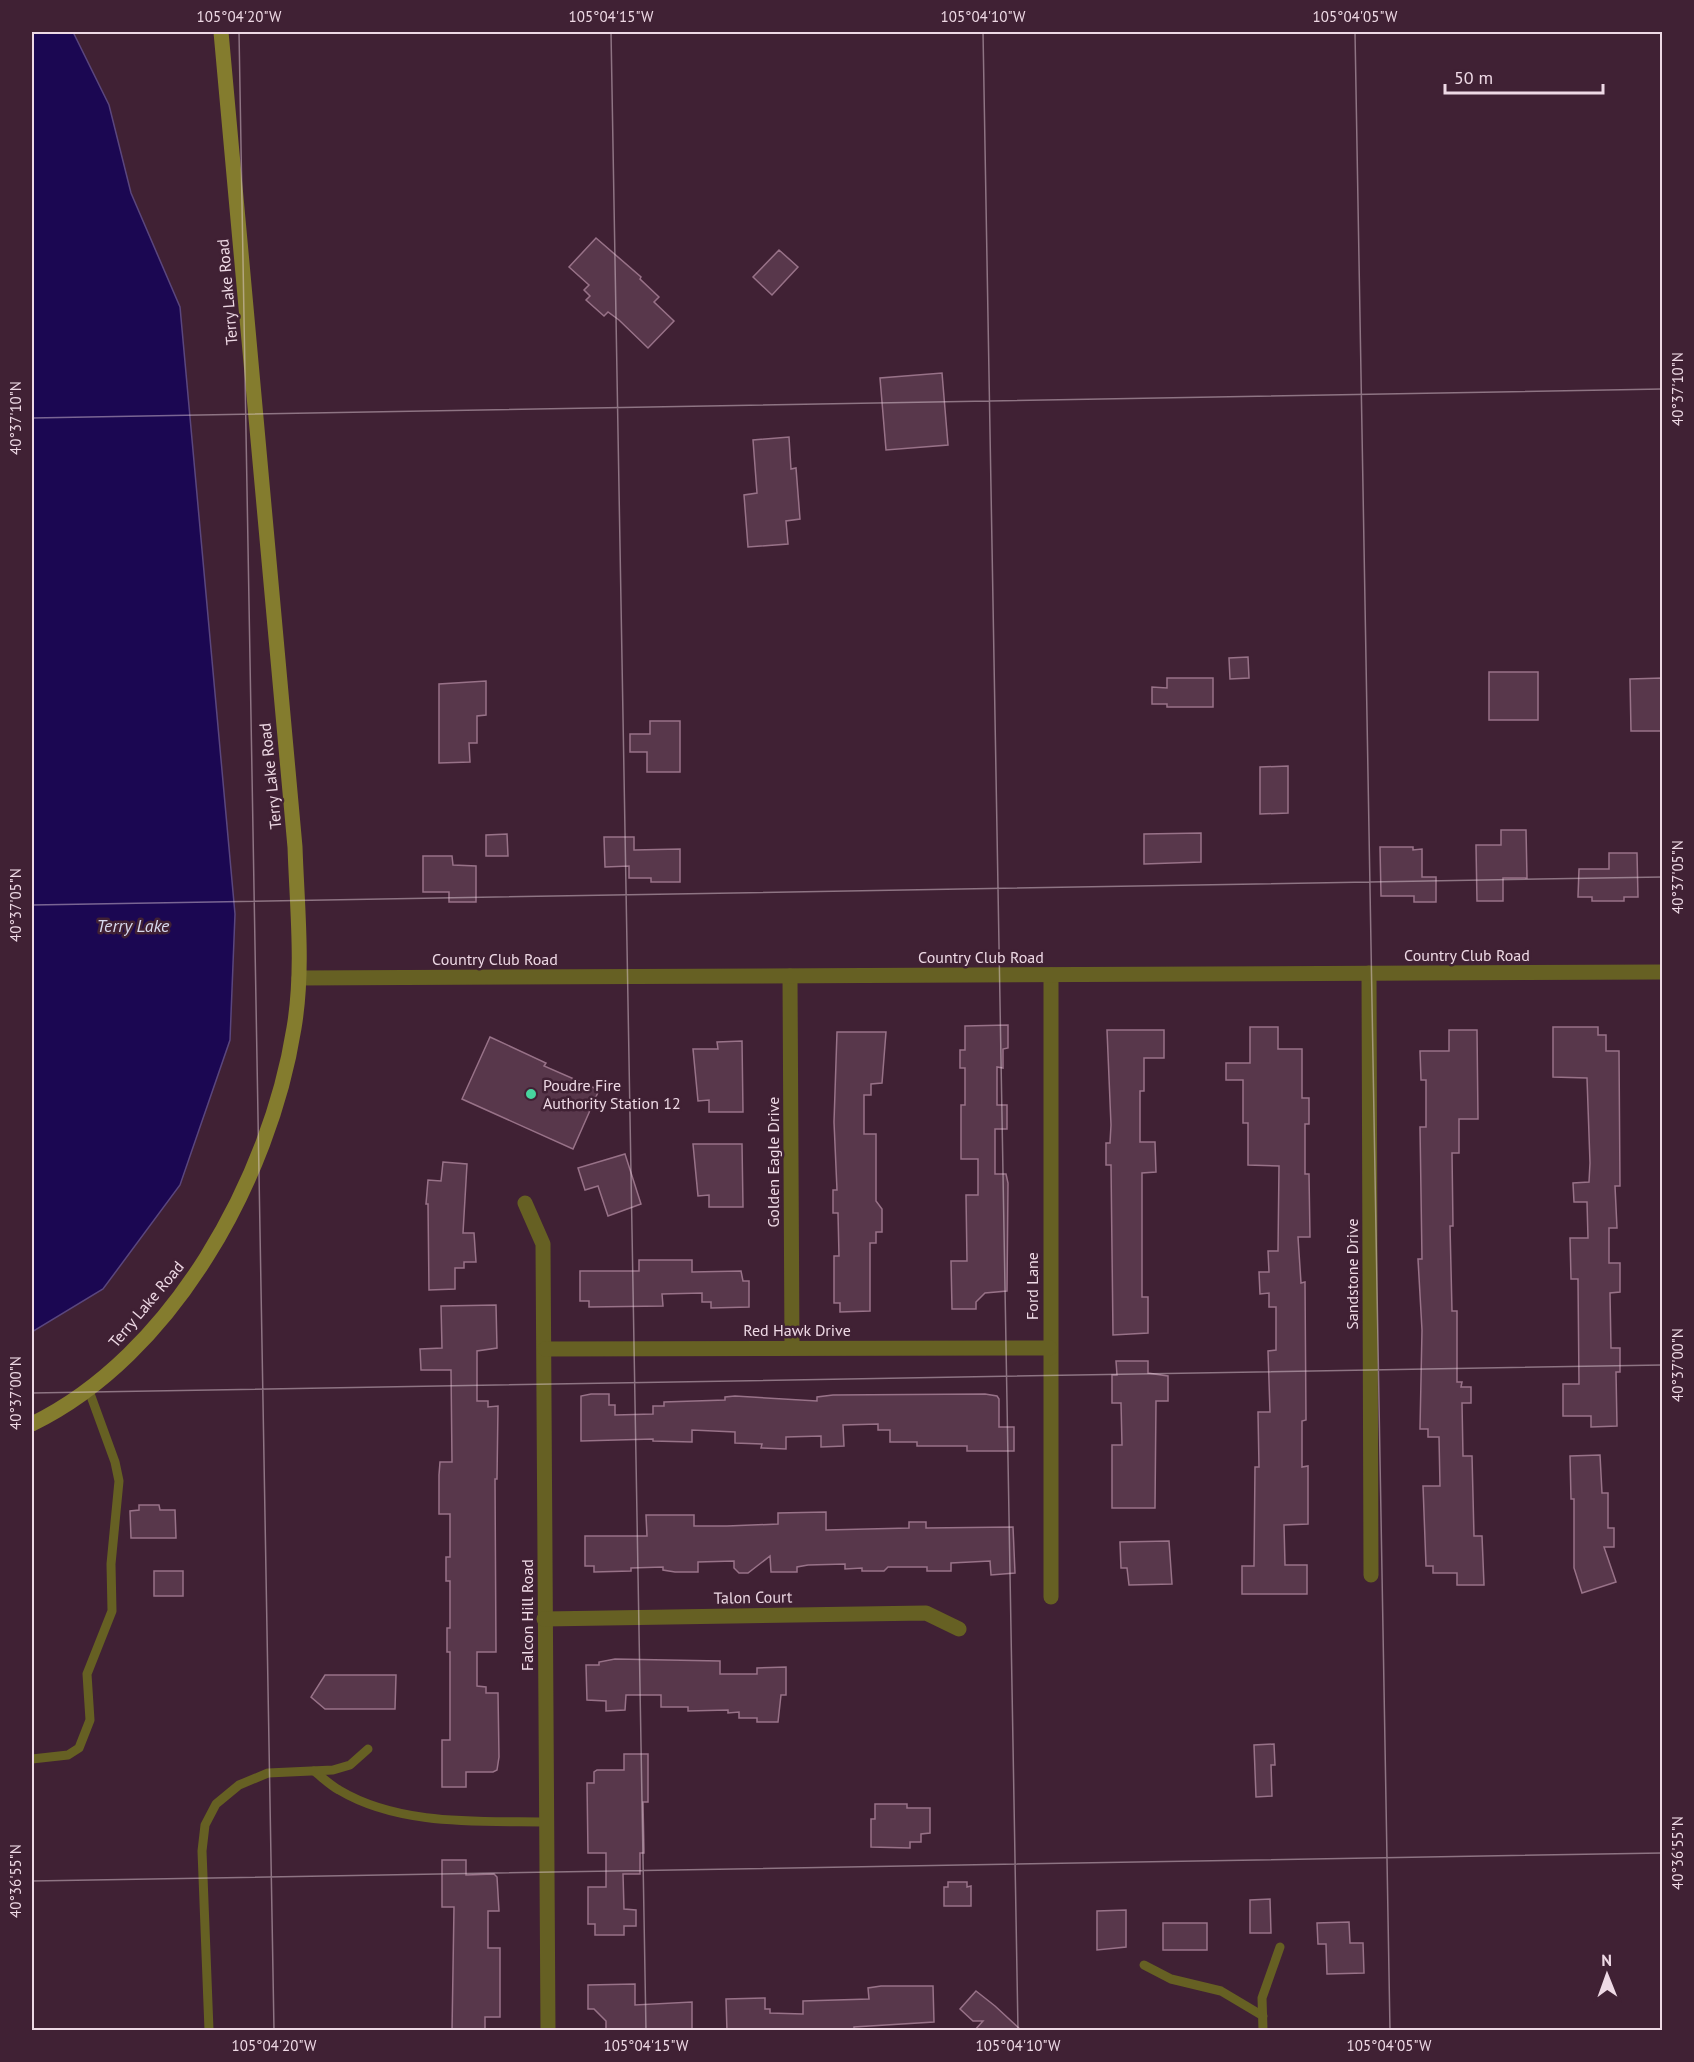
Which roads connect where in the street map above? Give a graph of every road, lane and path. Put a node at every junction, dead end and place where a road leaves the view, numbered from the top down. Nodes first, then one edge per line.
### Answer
1 (221, 32) edge
2 (1662, 972) edge
3 (1368, 973) junction
4 (1051, 975) junction
5 (790, 976) junction
6 (299, 978) junction
7 (525, 1203) dead end
8 (792, 1348) junction
9 (1050, 1348) junction
10 (545, 1349) junction
11 (88, 1388) junction
12 (32, 1424) edge
13 (1371, 1575) dead end
14 (1051, 1597) dead end
15 (544, 1618) junction
16 (959, 1629) dead end
17 (368, 1749) dead end
18 (32, 1760) edge
19 (314, 1771) junction
20 (546, 1822) junction
21 (1280, 1947) dead end
22 (1144, 1965) dead end
23 (1263, 2016) junction
24 (209, 2031) edge
25 (548, 2031) edge
26 (1263, 2031) edge

1 - 6 main road, Terry Lake Road
2 - 3 street, Country Club Road
3 - 4 street, Country Club Road
3 - 13 street, Sandstone Drive
4 - 5 street, Country Club Road
4 - 9 street, Ford Lane
5 - 6 street, Country Club Road
5 - 8 street, Golden Eagle Drive
6 - 11 main road, Terry Lake Road
7 - 10 street, Falcon Hill Road
8 - 9 street, Red Hawk Drive
8 - 10 street, Red Hawk Drive
9 - 14 street, Ford Lane
10 - 15 street, Falcon Hill Road
11 - 12 main road, Terry Lake Road
11 - 18 lane
15 - 16 street, Talon Court
15 - 20 street, Falcon Hill Road
17 - 19 lane
19 - 20 lane
19 - 24 lane
20 - 25 street, Falcon Hill Road
21 - 23 lane
22 - 23 lane
23 - 26 lane

